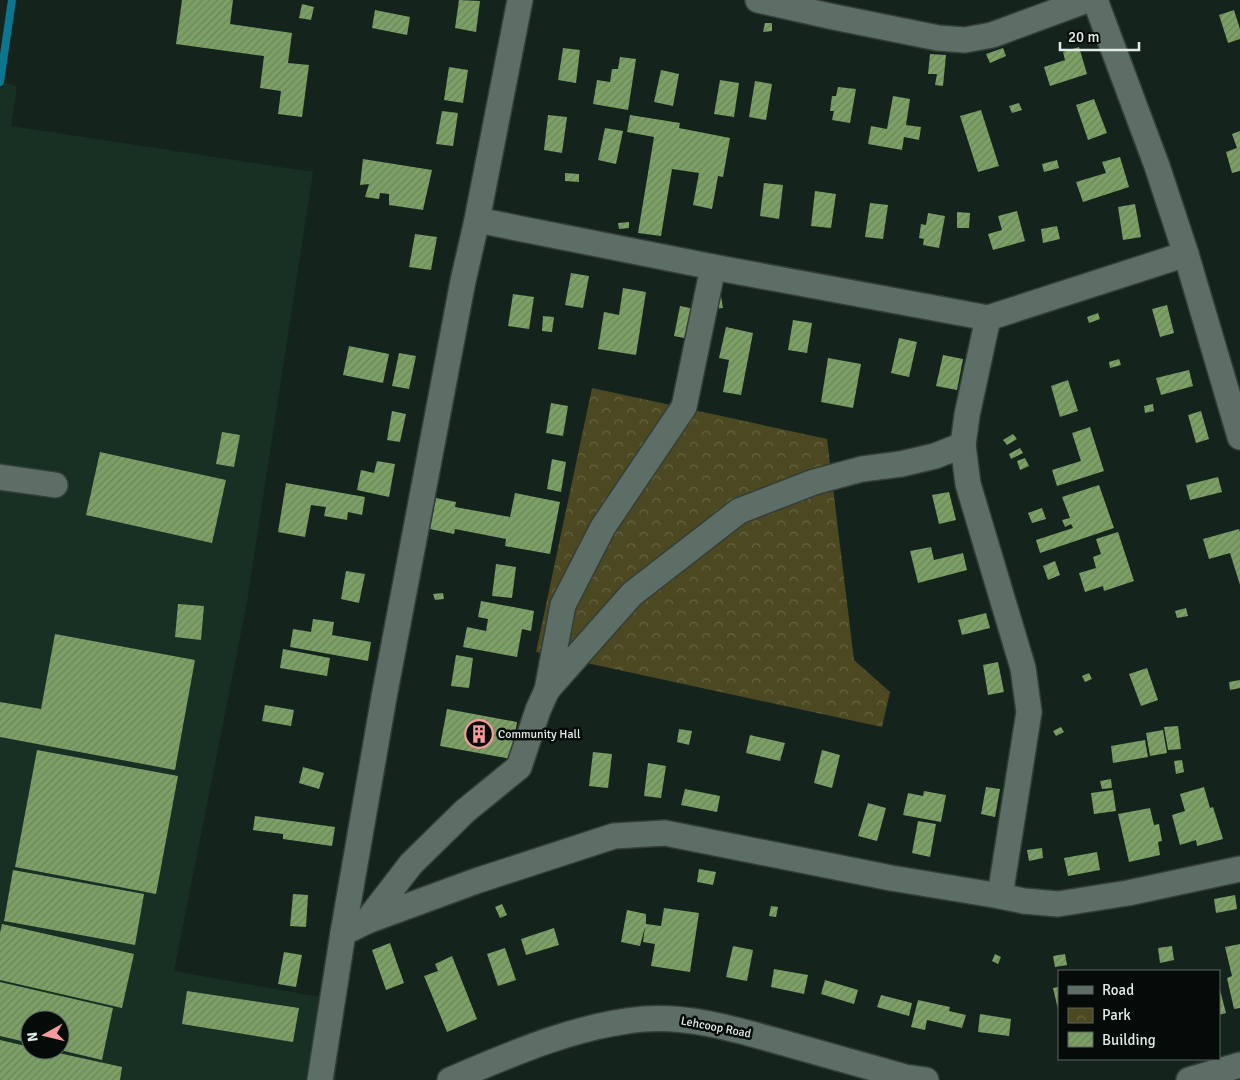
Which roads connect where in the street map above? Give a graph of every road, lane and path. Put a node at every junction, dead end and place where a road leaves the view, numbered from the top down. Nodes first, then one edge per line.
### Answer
1 (520, 0) edge
2 (758, 0) edge
3 (1087, 0) edge
4 (1096, 0) edge
5 (477, 220) junction
6 (1186, 254) junction
7 (713, 267) junction
8 (988, 318) junction
9 (1240, 437) edge
10 (963, 445) junction
11 (0, 476) edge
12 (55, 486) dead end
13 (548, 690) junction
14 (1240, 869) edge
15 (1000, 896) junction
16 (368, 922) junction
17 (343, 933) junction
18 (1240, 1065) edge
19 (320, 1080) edge
20 (450, 1080) edge
21 (926, 1080) edge
22 (1189, 1080) edge

1 - 5 street
2 - 3 street
4 - 6 street
5 - 7 street
5 - 17 street
6 - 8 street
6 - 9 street
7 - 8 street
7 - 13 street
8 - 10 street
10 - 13 street
10 - 15 street
11 - 12 street
13 - 16 street
14 - 15 street
15 - 16 street
16 - 17 street
17 - 19 street
18 - 22 street
20 - 21 street, Lehcoop Road

